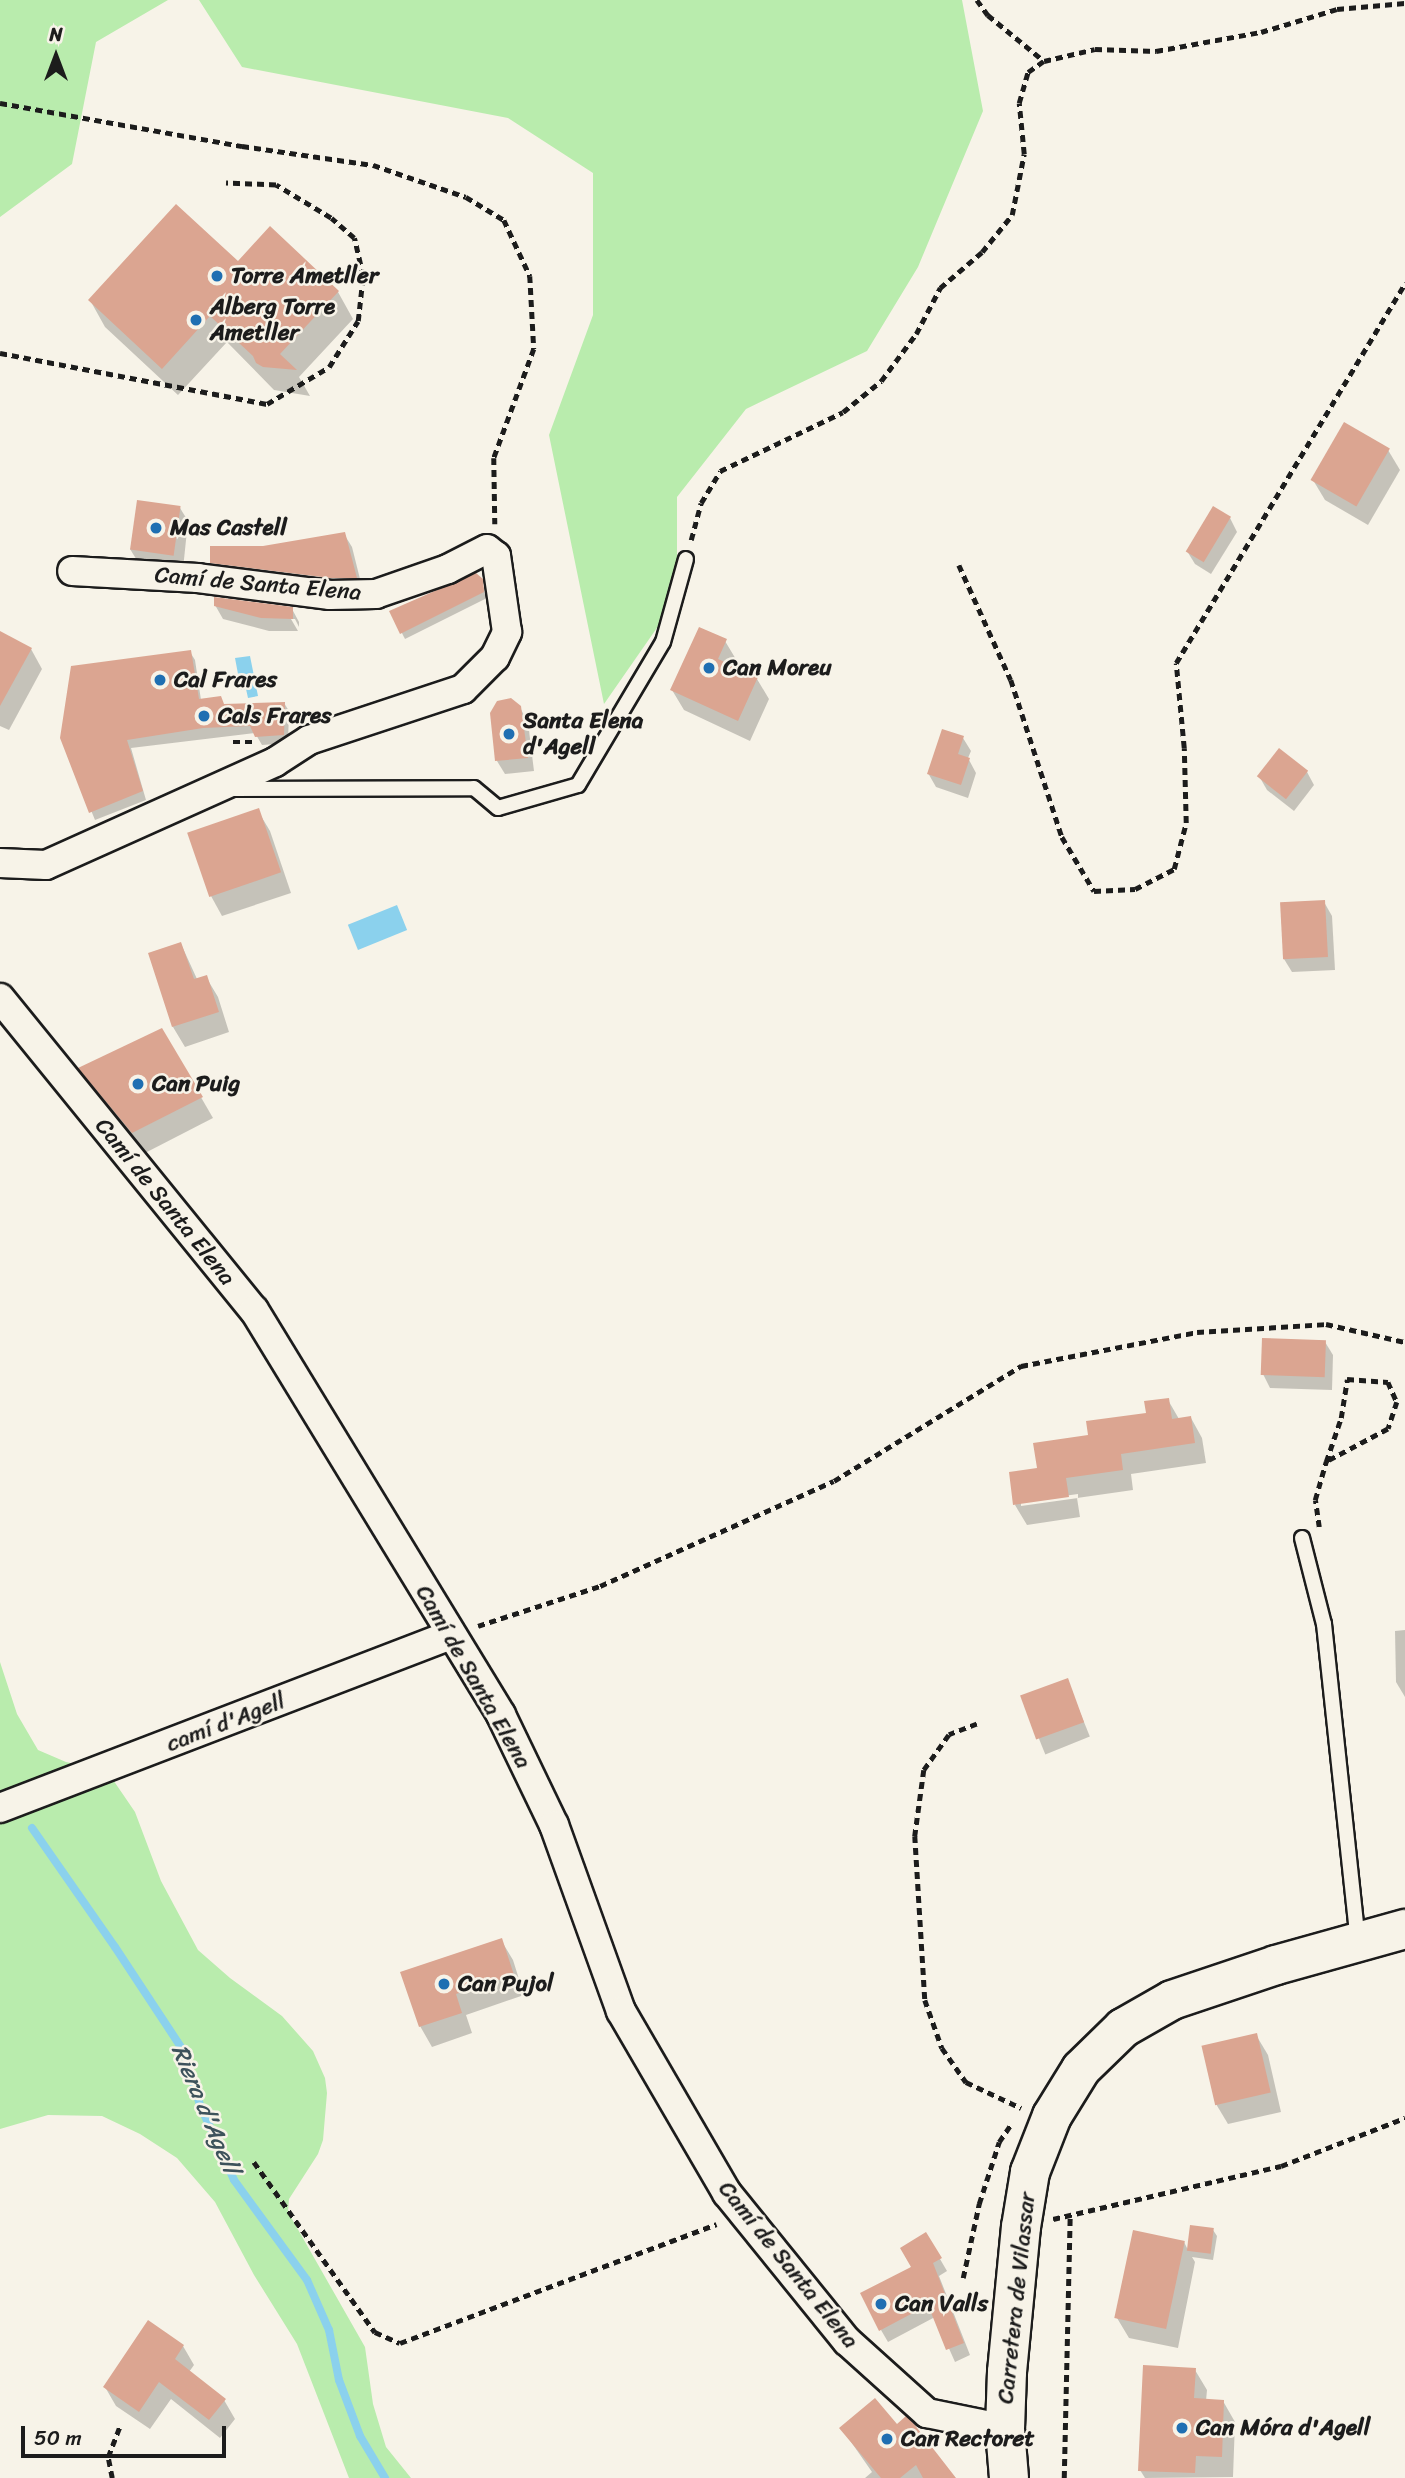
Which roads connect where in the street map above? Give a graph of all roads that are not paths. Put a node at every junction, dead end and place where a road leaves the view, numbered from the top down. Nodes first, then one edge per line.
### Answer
1 (685, 559) road end
2 (72, 570) dead end
3 (211, 792) junction
4 (0, 863) edge
5 (0, 998) edge
6 (1302, 1538) dead end
7 (451, 1635) junction
8 (0, 1808) edge
9 (1405, 1928) edge
10 (1358, 1942) junction
11 (1004, 2430) junction
12 (1009, 2478) edge

1 - 3 lane
2 - 3 street, Camí de Santa Elena
3 - 4 street
5 - 7 street, Camí de Santa Elena
6 - 10 lane
7 - 8 street, camí d'Agell
7 - 11 street, Camí de Santa Elena
9 - 10 street, Carretera de Vilassar
10 - 11 street, Carretera de Vilassar
11 - 12 street, Carretera de Vilassar

